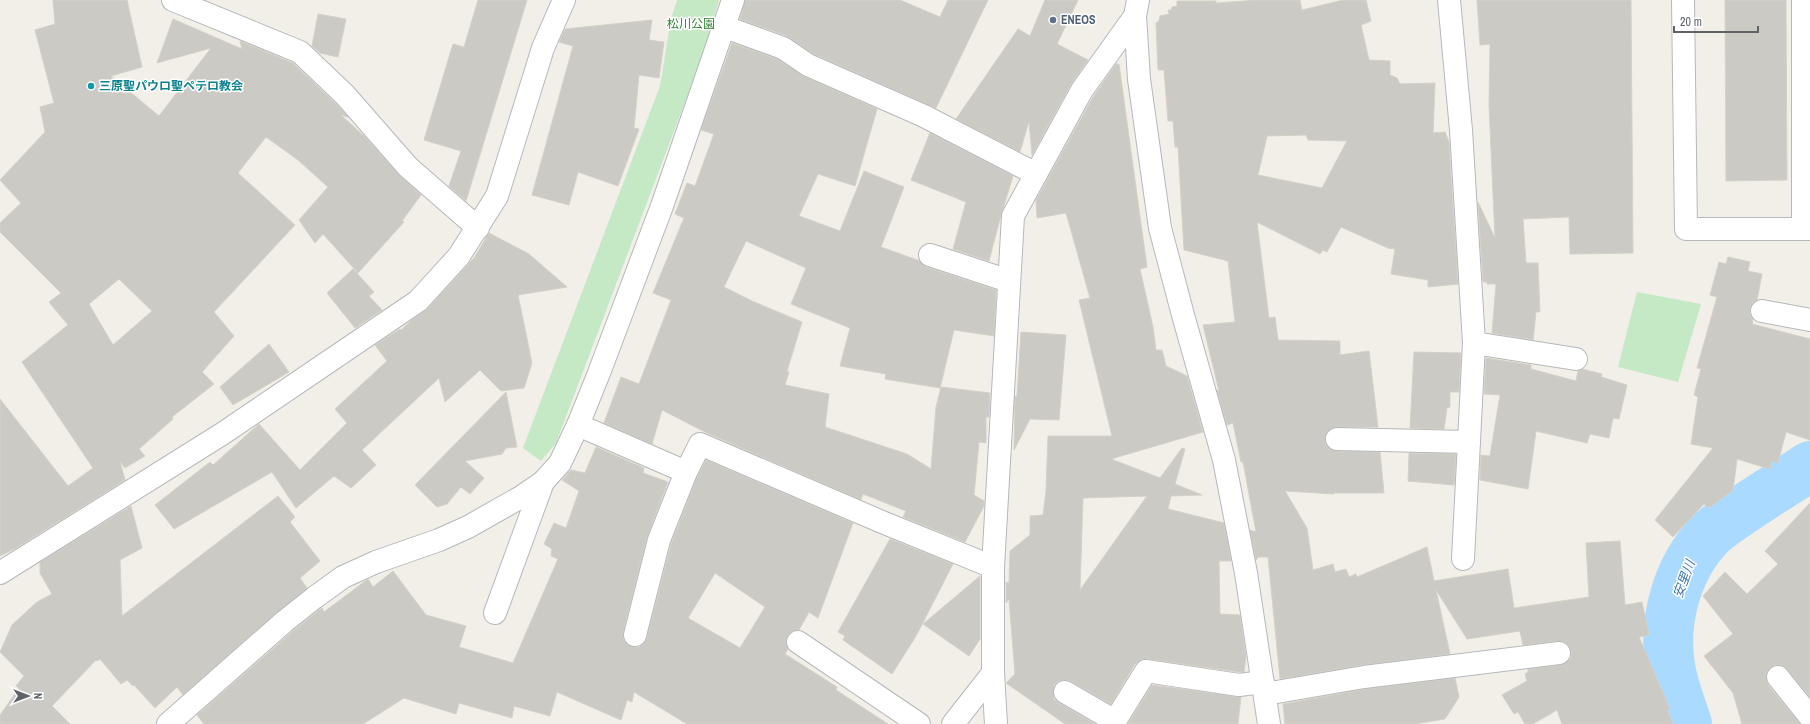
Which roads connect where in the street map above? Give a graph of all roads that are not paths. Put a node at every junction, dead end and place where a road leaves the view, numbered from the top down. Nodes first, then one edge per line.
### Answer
1 (173, 0) edge
2 (564, 0) edge
3 (733, 0) edge
4 (1449, 0) edge
5 (1683, 0) edge
6 (1803, 0) edge
7 (1137, 8) edge
8 (725, 27) junction
9 (1036, 174) junction
10 (478, 228) junction
11 (1807, 229) edge
12 (930, 255) dead end
13 (1009, 281) junction
14 (1762, 311) dead end
15 (1810, 320) edge
16 (1474, 343) junction
17 (1576, 359) dead end
18 (578, 425) junction
19 (1337, 439) dead end
20 (1469, 442) junction
21 (686, 472) junction
22 (543, 482) junction
23 (1463, 559) dead end
24 (993, 567) junction
25 (0, 573) edge
26 (495, 612) dead end
27 (635, 635) dead end
28 (798, 642) dead end
29 (1559, 653) dead end
30 (993, 673) junction
31 (1778, 677) dead end
32 (1264, 688) junction
33 (1065, 692) dead end
34 (1810, 717) edge
35 (1118, 722) edge
36 (168, 724) edge
37 (919, 724) edge
38 (953, 724) edge
39 (996, 724) edge
40 (1269, 724) edge

1 - 10 street
2 - 10 street
3 - 8 street
4 - 16 street
5 - 11 street
6 - 11 street
7 - 9 street
7 - 32 street
8 - 9 street
8 - 18 street
9 - 13 street
10 - 25 street
12 - 13 street
13 - 24 street
14 - 15 street
16 - 17 street
16 - 20 street
18 - 21 street
18 - 22 street
19 - 20 street
20 - 23 street
21 - 24 street
21 - 27 street
22 - 26 street
22 - 36 street
24 - 30 street
28 - 37 street
29 - 32 street
30 - 38 street
30 - 39 street
31 - 34 street
32 - 35 street
32 - 40 street
33 - 35 street

